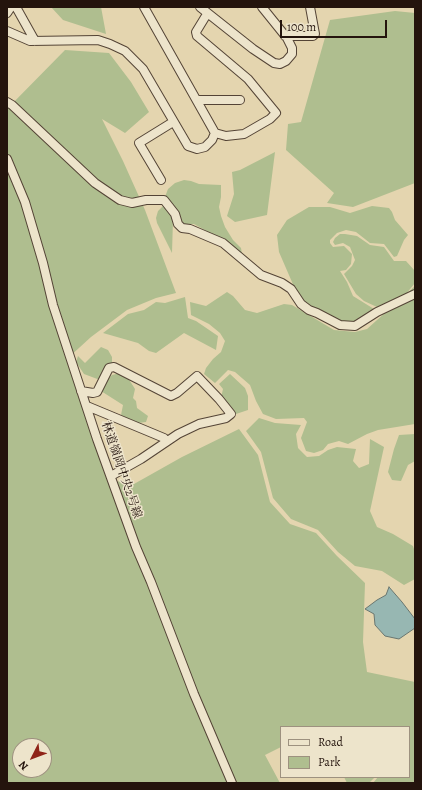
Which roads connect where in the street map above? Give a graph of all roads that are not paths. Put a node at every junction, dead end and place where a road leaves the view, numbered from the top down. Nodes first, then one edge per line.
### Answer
1 (11, 7) edge
2 (16, 7) edge
3 (144, 7) edge
4 (200, 7) edge
5 (262, 7) edge
6 (310, 7) edge
7 (7, 13) edge
8 (207, 14) junction
9 (7, 31) edge
10 (285, 36) junction
11 (35, 41) junction
12 (197, 100) junction
13 (240, 100) dead end
14 (7, 102) edge
15 (173, 122) junction
16 (215, 133) junction
17 (7, 159) edge
18 (161, 180) dead end
19 (415, 294) edge
20 (81, 391) junction
21 (87, 406) junction
22 (167, 441) junction
23 (111, 476) junction
24 (232, 783) edge

1 - 7 street
2 - 11 street
3 - 12 street
4 - 8 street
5 - 10 street
6 - 10 street
8 - 10 street
8 - 16 street
9 - 11 street
11 - 15 street
12 - 13 street
12 - 16 street
14 - 19 street
15 - 16 street
15 - 18 street
17 - 20 street, 林道嶺岡中央2号線
20 - 21 street, 林道嶺岡中央2号線
20 - 22 street
21 - 22 street
21 - 23 street, 林道嶺岡中央2号線
22 - 23 street
23 - 24 street, 林道嶺岡中央2号線

